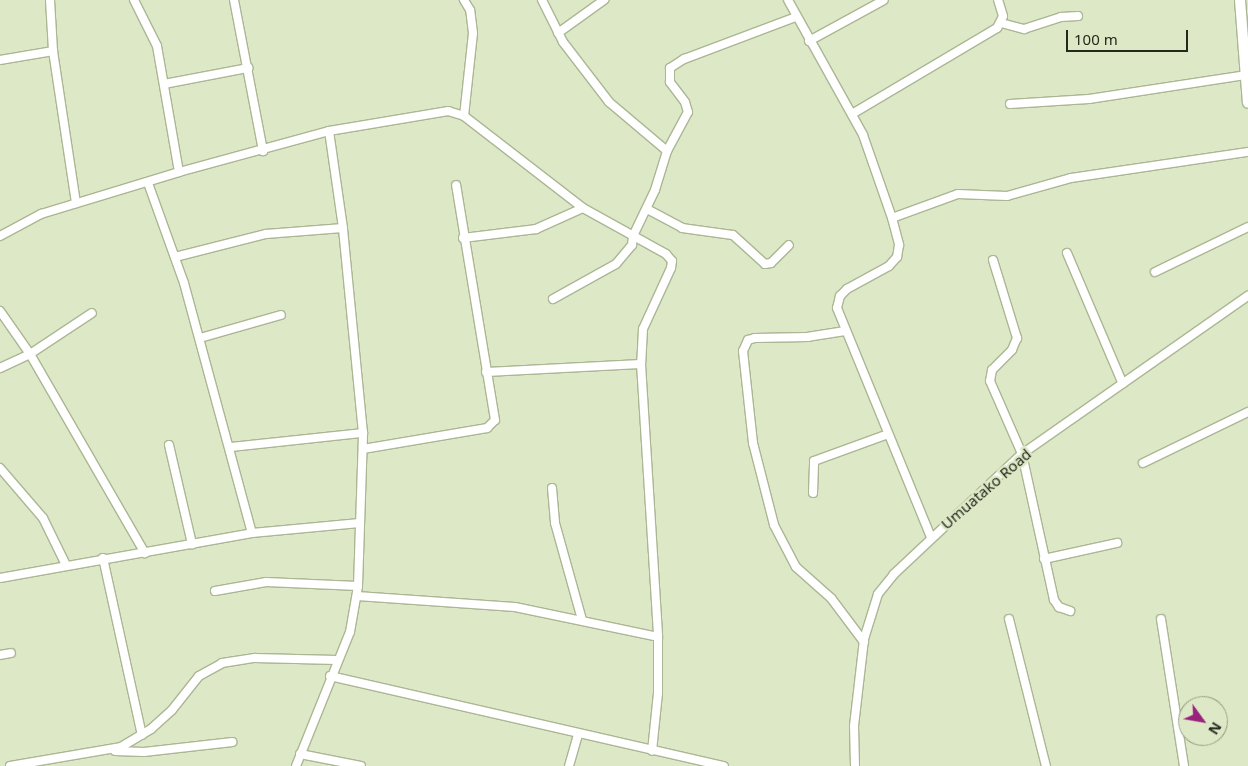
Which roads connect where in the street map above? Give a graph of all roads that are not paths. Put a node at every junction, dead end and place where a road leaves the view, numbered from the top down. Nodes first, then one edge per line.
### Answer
1 (50, 0) edge
2 (134, 0) edge
3 (234, 0) edge
4 (464, 0) edge
5 (542, 0) edge
6 (604, 0) edge
7 (788, 0) edge
8 (884, 0) edge
9 (998, 0) edge
10 (1240, 0) edge
11 (1244, 11) edge
12 (1078, 16) dead end
13 (796, 17) junction
14 (1001, 22) junction
15 (558, 33) junction
16 (809, 41) junction
17 (53, 51) junction
18 (0, 60) edge
19 (248, 68) junction
20 (1245, 75) junction
21 (164, 84) junction
22 (1248, 103) edge
23 (1010, 104) dead end
24 (852, 114) junction
25 (464, 116) junction
26 (329, 131) junction
27 (263, 151) junction
28 (666, 151) junction
29 (1248, 152) edge
30 (180, 172) junction
31 (148, 183) junction
32 (456, 185) dead end
33 (76, 203) junction
34 (583, 208) junction
35 (647, 209) junction
36 (892, 218) junction
37 (1248, 226) edge
38 (343, 228) junction
39 (0, 236) edge
40 (632, 236) junction
41 (463, 238) junction
42 (789, 245) dead end
43 (1067, 253) dead end
44 (175, 257) junction
45 (993, 260) dead end
46 (1155, 272) dead end
47 (1248, 296) edge
48 (553, 298) dead end
49 (0, 311) edge
50 (92, 313) dead end
51 (281, 315) dead end
52 (845, 331) junction
53 (200, 338) junction
54 (30, 354) junction
55 (641, 364) junction
56 (0, 368) edge
57 (486, 372) junction
58 (1123, 384) junction
59 (1248, 412) edge
60 (363, 433) junction
61 (888, 434) junction
62 (169, 445) dead end
63 (231, 447) junction
64 (363, 449) junction
65 (1022, 454) junction
66 (1143, 463) dead end
67 (1, 471) edge
68 (552, 488) dead end
69 (813, 493) dead end
70 (360, 523) junction
71 (252, 533) junction
72 (931, 537) junction
73 (1117, 543) dead end
74 (192, 544) junction
75 (145, 553) junction
76 (103, 558) junction
77 (1044, 559) junction
78 (66, 565) junction
79 (0, 578) edge
80 (358, 586) junction
81 (215, 591) dead end
82 (357, 596) junction
83 (1070, 612) dead end
84 (1009, 619) dead end
85 (1160, 619) dead end
86 (582, 620) junction
87 (658, 637) junction
88 (864, 642) junction
89 (11, 653) dead end
90 (0, 655) edge
91 (337, 660) junction
92 (330, 676) junction
93 (578, 734) junction
94 (142, 735) junction
95 (232, 742) dead end
96 (106, 750) junction
97 (652, 751) junction
98 (300, 754) junction
99 (10, 766) edge
100 (296, 766) edge
101 (361, 766) edge
102 (569, 766) edge
103 (719, 766) edge
104 (855, 766) edge
105 (1046, 766) edge
106 (1184, 766) edge

1 - 17 street
2 - 21 street
3 - 19 street
4 - 25 street
5 - 15 street
6 - 15 street
7 - 13 street
8 - 16 street
9 - 14 street
10 - 11 street
11 - 20 street
12 - 14 street
13 - 16 street
13 - 28 street
14 - 24 street
15 - 28 street
16 - 24 street
17 - 18 street
17 - 33 street
19 - 21 street
19 - 27 street
20 - 22 street
20 - 23 street
21 - 30 street
24 - 36 street
25 - 26 street
25 - 34 street
26 - 27 street
26 - 38 street
27 - 30 street
28 - 35 street
29 - 36 street
30 - 31 street
31 - 33 street
31 - 44 street
32 - 41 street
33 - 39 street
34 - 40 street
34 - 41 street
35 - 40 street
35 - 42 street
36 - 52 street
37 - 46 street
38 - 44 street
38 - 60 street
40 - 48 street
40 - 55 street
41 - 57 street
43 - 58 street
44 - 53 street
45 - 65 street
47 - 58 street, Umuatako Road
49 - 54 street
50 - 54 street
51 - 53 street
52 - 61 street
52 - 88 street
53 - 63 street
54 - 56 street
54 - 75 street
55 - 57 street
55 - 87 street
57 - 64 street
58 - 65 street, Umuatako Road
59 - 66 street
60 - 63 street
60 - 64 street
61 - 69 street
61 - 72 street
62 - 74 street
63 - 71 street
64 - 70 street
65 - 72 street, Umuatako Road
65 - 77 street
67 - 78 street
68 - 86 street
70 - 71 street
70 - 80 street
71 - 74 street
72 - 88 street, Umuatako Road
73 - 77 street
74 - 75 street
75 - 76 street
76 - 78 street
76 - 94 street
77 - 83 street
78 - 79 street
80 - 81 street
80 - 82 street
82 - 86 street
82 - 91 street
84 - 105 street
85 - 106 street
86 - 87 street
87 - 97 street
88 - 104 street, Umuatako Road
89 - 90 street
91 - 92 street
91 - 94 street
92 - 93 street
92 - 98 street
93 - 97 street
93 - 102 street
94 - 96 street
95 - 96 street
96 - 99 street
97 - 103 street
98 - 100 street
98 - 101 street

